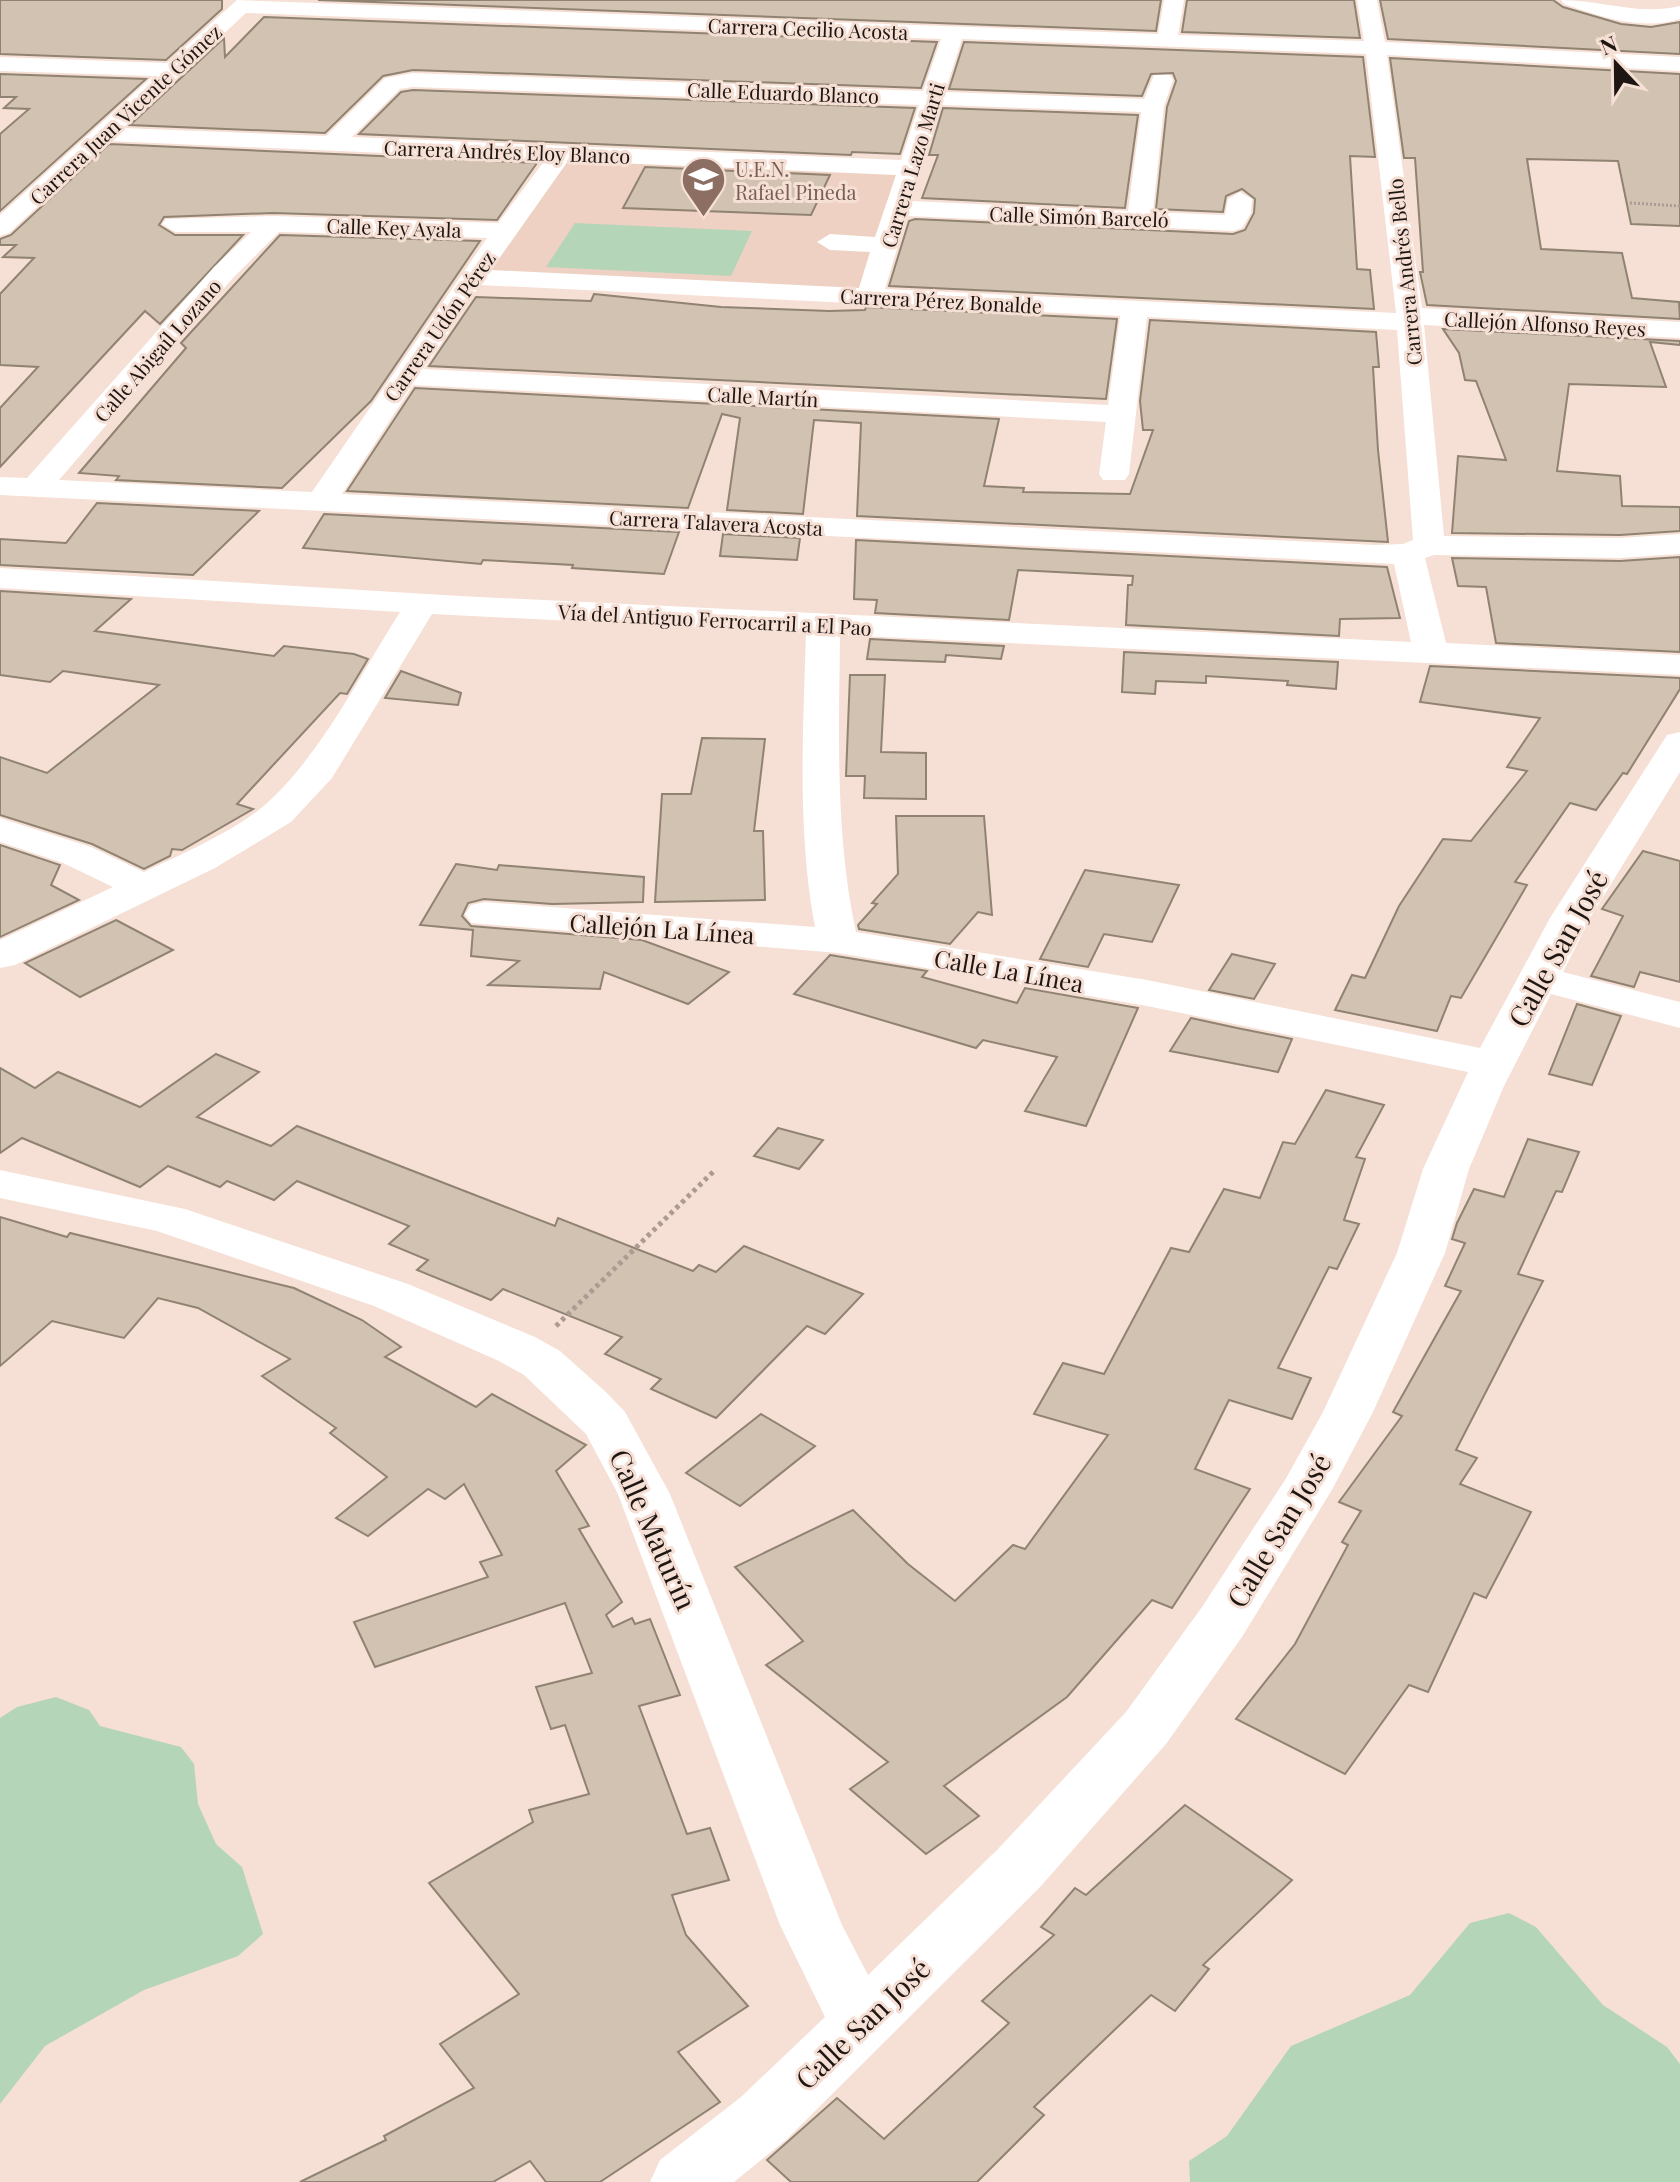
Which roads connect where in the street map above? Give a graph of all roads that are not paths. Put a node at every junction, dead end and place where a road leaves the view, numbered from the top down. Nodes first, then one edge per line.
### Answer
1 (664, 0) edge
2 (1174, 0) edge
3 (1367, 0) edge
4 (1571, 0) edge
5 (245, 4) edge
6 (454, 8) edge
7 (1680, 12) edge
8 (1639, 17) junction
9 (649, 23) junction
10 (1680, 32) edge
11 (953, 33) junction
12 (1167, 40) junction
13 (1376, 48) junction
14 (431, 61) dead end
15 (0, 64) edge
16 (1680, 64) edge
17 (173, 70) junction
18 (413, 80) junction
19 (1162, 80) dead end
20 (933, 97) junction
21 (1153, 106) junction
22 (103, 134) junction
23 (332, 144) junction
24 (562, 153) junction
25 (911, 168) junction
26 (1240, 199) dead end
27 (898, 208) junction
28 (1140, 218) junction
29 (175, 224) dead end
30 (278, 224) junction
31 (0, 228) edge
32 (505, 231) junction
33 (830, 242) dead end
34 (887, 245) junction
35 (472, 277) junction
36 (869, 297) junction
37 (1134, 309) junction
38 (1410, 319) junction
39 (1680, 330) edge
40 (404, 376) junction
41 (1121, 414) junction
42 (1114, 474) dead end
43 (0, 486) edge
44 (36, 487) junction
45 (321, 502) junction
46 (1680, 544) edge
47 (1418, 550) junction
48 (0, 578) edge
49 (422, 604) junction
50 (823, 623) junction
51 (1431, 652) junction
52 (1680, 665) edge
53 (1680, 743) edge
54 (0, 829) edge
55 (144, 887) junction
56 (485, 914) dead end
57 (838, 941) junction
58 (0, 956) edge
59 (1538, 978) junction
60 (1680, 1015) edge
61 (1493, 1064) junction
62 (0, 1184) edge
63 (863, 2023) junction
64 (684, 2182) edge

1 - 9 street
2 - 12 street
3 - 13 street, Carrera Andrés Bello
4 - 8 street
5 - 6 street, Carrera Cecilio Acosta
5 - 17 street, Carrera Juan Vicente Gómez
6 - 9 street, Carrera Cecilio Acosta
7 - 8 street
8 - 10 street
9 - 11 street, Carrera Cecilio Acosta
11 - 12 street, Carrera Cecilio Acosta
11 - 20 street, Carrera Lazo Marti
12 - 13 street, Carrera Cecilio Acosta
13 - 16 street, Carrera Cecilio Acosta
13 - 38 street, Carrera Andrés Bello
14 - 18 street
15 - 17 street
17 - 22 street, Carrera Juan Vicente Gómez
18 - 20 street, Calle Eduardo Blanco
18 - 23 street
19 - 21 street
20 - 21 street, Calle Eduardo Blanco
20 - 25 street, Carrera Lazo Marti
21 - 28 street
22 - 23 street, Carrera Andrés Eloy Blanco
22 - 31 street, Carrera Juan Vicente Gómez
23 - 24 street, Carrera Andrés Eloy Blanco
24 - 25 street, Carrera Andrés Eloy Blanco
24 - 32 street, Carrera Udón Pérez
25 - 27 street, Carrera Lazo Marti
26 - 28 street, Calle Simón Barceló
27 - 28 street, Calle Simón Barceló
27 - 34 street, Carrera Lazo Marti
29 - 30 street, Calle Key Ayala
30 - 32 street, Calle Key Ayala
30 - 44 street, Calle Abigaíl Lozano
32 - 35 street, Carrera Udón Pérez
33 - 34 street
34 - 36 street, Carrera Lazo Marti
35 - 36 street, Carrera Pérez Bonalde
35 - 40 street, Carrera Udón Pérez
36 - 37 street, Carrera Pérez Bonalde
37 - 38 street, Carrera Pérez Bonalde
37 - 41 street
38 - 39 street, Callejón Alfonso Reyes
38 - 47 street, Carrera Andrés Bello
40 - 41 street, Calle Martín
40 - 45 street, Carrera Udón Pérez
41 - 42 street
43 - 44 street, Carrera Talavera Acosta
44 - 45 street, Carrera Talavera Acosta
45 - 47 street, Carrera Talavera Acosta
46 - 47 street, Carrera Talavera Acosta
47 - 51 street, Carrera Andrés Bello
48 - 49 street, Vía del Antiguo Ferrocarril a El Pao
49 - 50 street, Vía del Antiguo Ferrocarril a El Pao
49 - 55 street
50 - 51 street, Vía del Antiguo Ferrocarril a El Pao
50 - 57 street
51 - 52 street, Vía del Antiguo Ferrocarril a El Pao
53 - 59 street, Calle San José
54 - 55 street
55 - 58 street
56 - 57 street, Callejón La Línea
57 - 61 street, Calle La Línea
59 - 60 street
59 - 61 street, Calle San José
61 - 63 street, Calle San José
62 - 63 street, Calle Maturín
63 - 64 street, Calle San José

